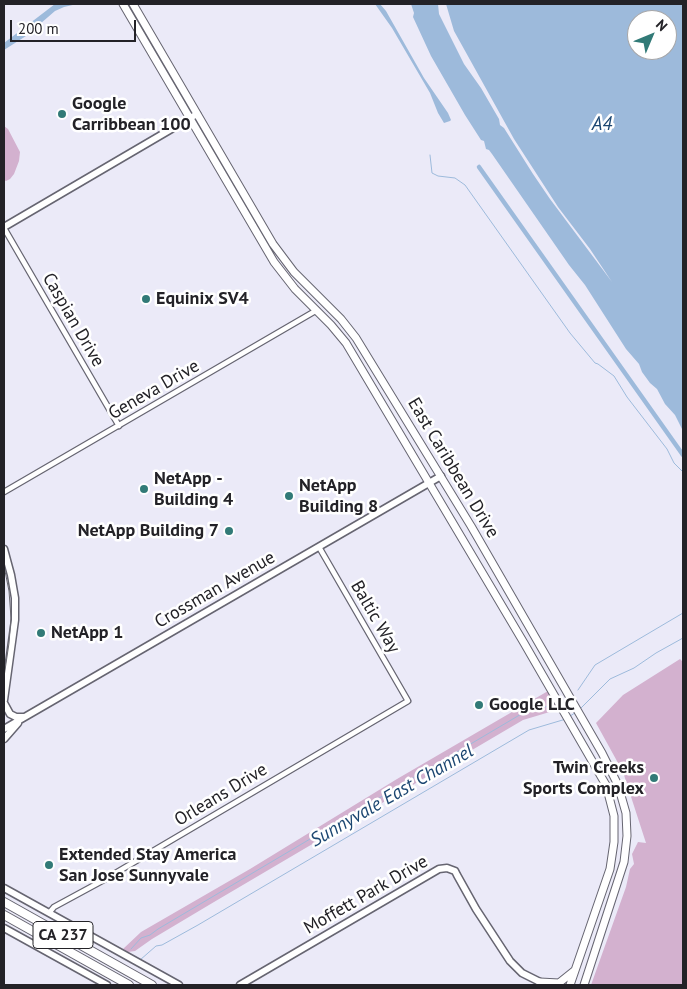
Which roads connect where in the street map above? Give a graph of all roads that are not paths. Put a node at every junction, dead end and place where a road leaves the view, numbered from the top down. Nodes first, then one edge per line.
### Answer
1 (123, 4) edge
2 (133, 4) edge
3 (198, 114) junction
4 (190, 118) junction
5 (4, 228) edge
6 (317, 310) junction
7 (119, 426) junction
8 (441, 476) junction
9 (429, 483) junction
10 (4, 492) edge
11 (319, 547) junction
12 (4, 549) edge
13 (408, 701) joint
14 (4, 702) edge
15 (22, 719) junction
16 (4, 729) edge
17 (4, 739) edge
18 (4, 888) edge
19 (4, 902) edge
20 (48, 913) junction
21 (4, 915) edge
22 (4, 928) edge
23 (576, 969) junction
24 (543, 984) edge
25 (107, 985) edge
26 (128, 985) edge
27 (152, 985) edge
28 (180, 985) edge
29 (240, 985) edge
30 (570, 985) edge
31 (584, 985) edge

1 - 4 main road, East Caribbean Drive
2 - 3 main road, East Caribbean Drive
3 - 4 street
3 - 8 main road, East Caribbean Drive
4 - 5 street
4 - 6 main road, East Caribbean Drive
5 - 7 street, Caspian Drive
6 - 7 street, Geneva Drive
6 - 9 main road, East Caribbean Drive
7 - 10 street, Geneva Drive
8 - 9 street, Crossman Avenue
8 - 31 main road, East Caribbean Drive
9 - 11 street, Crossman Avenue
9 - 23 main road, East Caribbean Drive
11 - 13 street, Baltic Way
11 - 15 street, Crossman Avenue
12 - 14 street
13 - 20 street, Orleans Drive
14 - 15 street
15 - 16 street, Crossman Avenue
15 - 17 street
18 - 20 street
19 - 27 highway, CA 237
20 - 28 street
21 - 26 highway, CA 237
22 - 25 street
23 - 24 main road
23 - 30 main road, East Caribbean Drive
24 - 29 street, Moffett Park Drive

